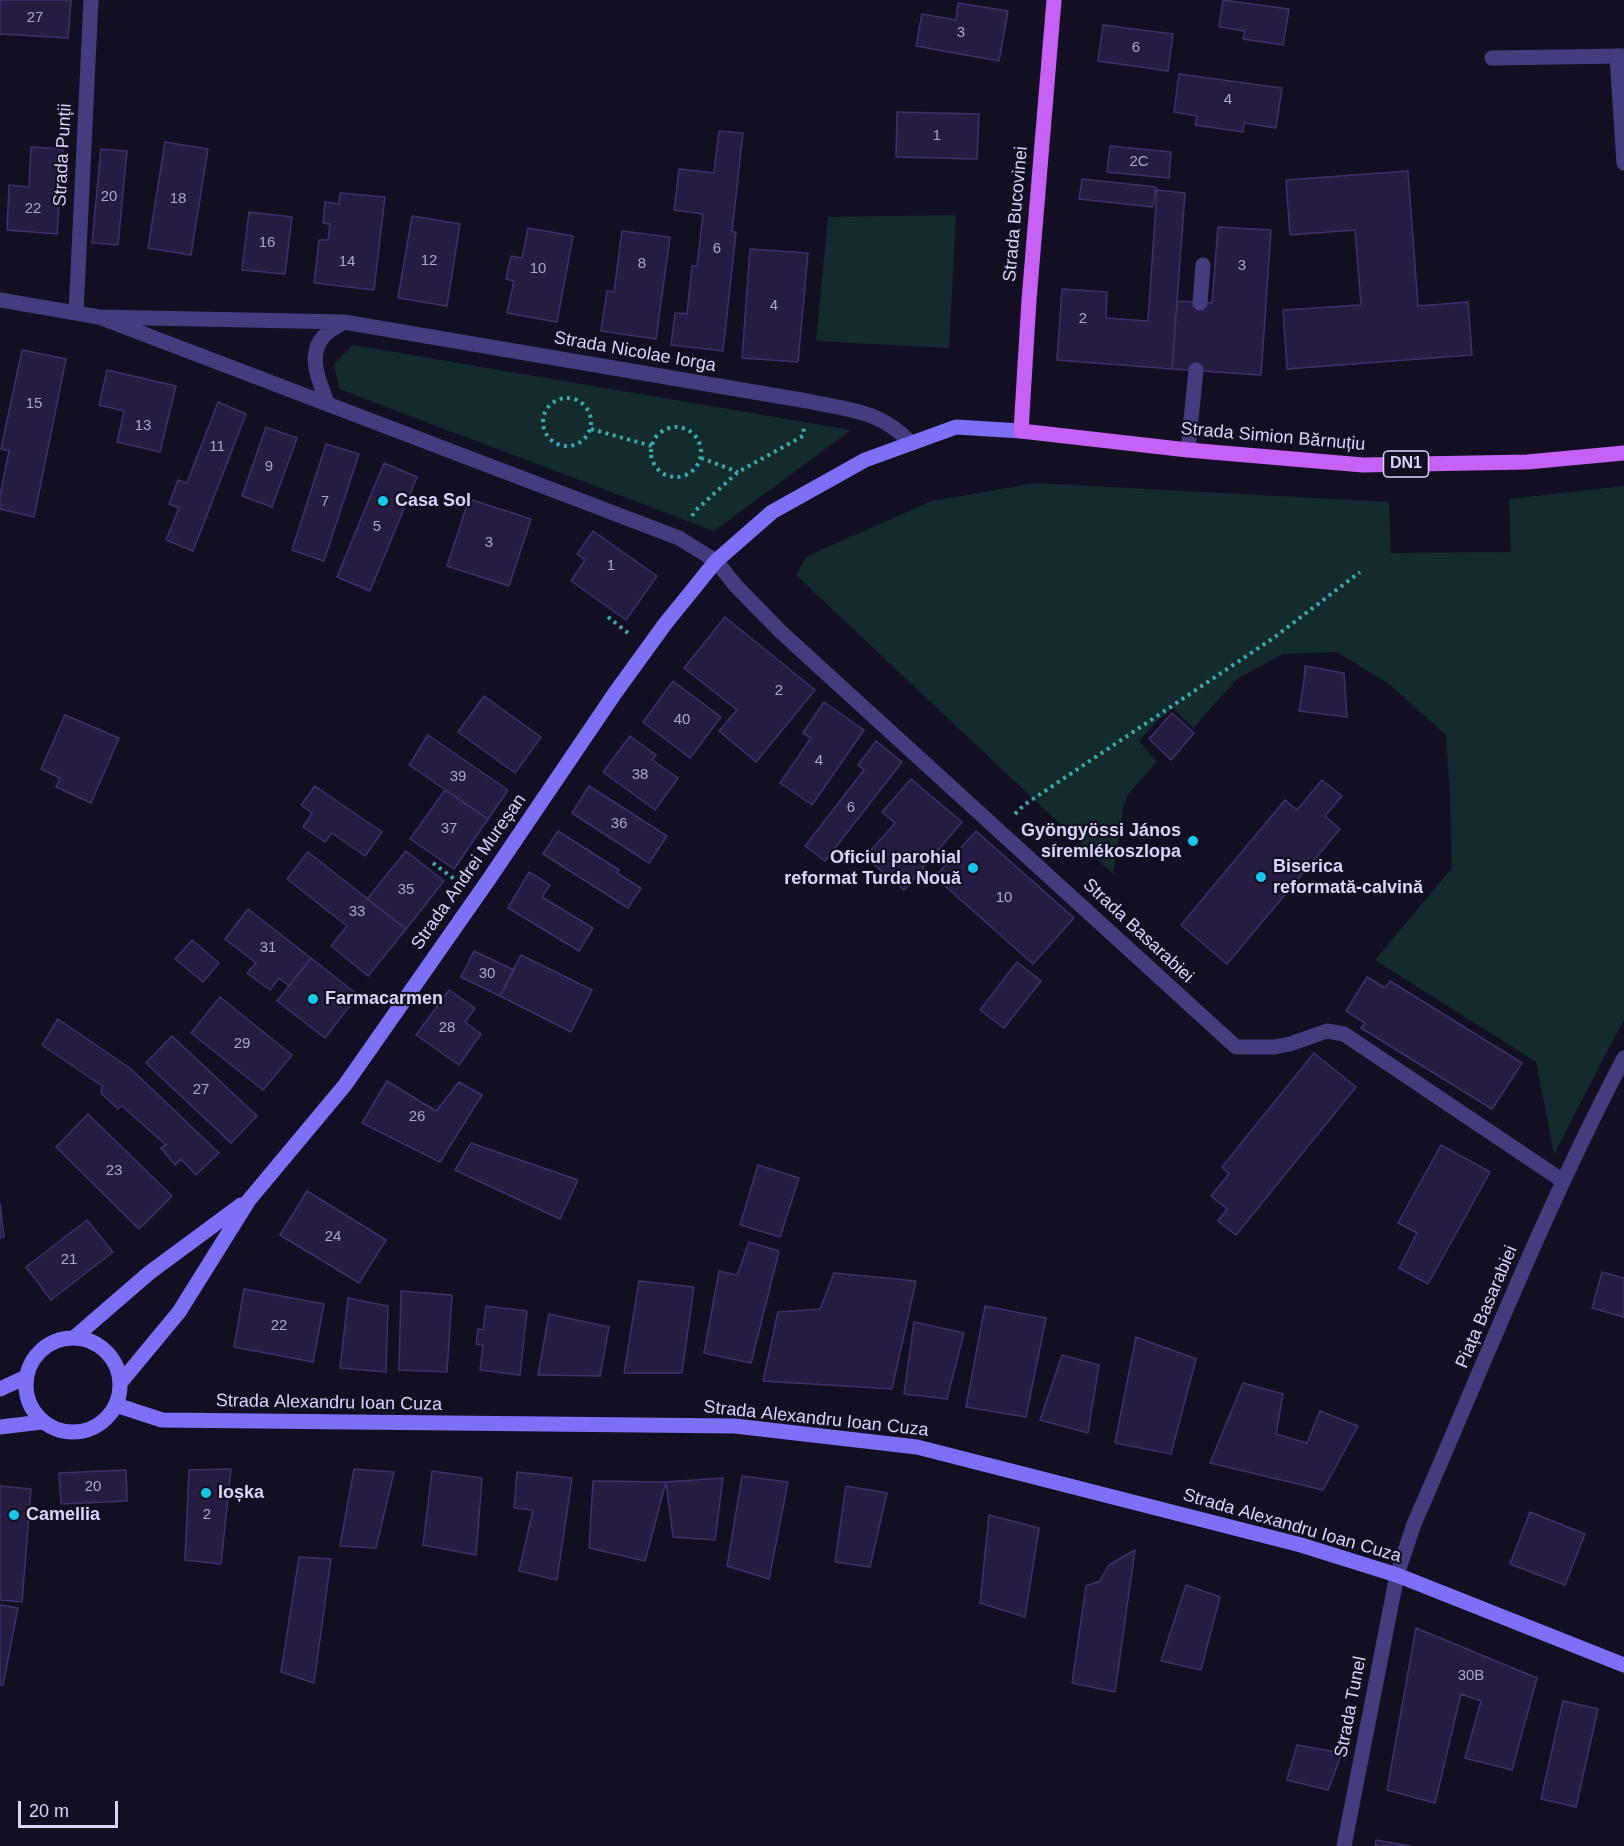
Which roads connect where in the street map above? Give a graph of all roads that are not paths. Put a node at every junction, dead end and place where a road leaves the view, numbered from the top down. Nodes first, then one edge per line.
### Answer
1 (92, 0) edge
2 (1054, 0) edge
3 (1620, 56) edge
4 (1492, 58) dead end
5 (1624, 163) edge
6 (1203, 265) dead end
7 (0, 300) edge
8 (1200, 303) dead end
9 (76, 313) junction
10 (99, 317) junction
11 (344, 322) junction
12 (1196, 370) dead end
13 (327, 403) junction
14 (1022, 431) junction
15 (911, 443) junction
16 (1188, 450) junction
17 (1624, 453) edge
18 (716, 561) junction
19 (1624, 1058) edge
20 (1563, 1181) junction
21 (249, 1200) junction
22 (75, 1338) junction
23 (26, 1377) junction
24 (120, 1382) junction
25 (0, 1389) edge
26 (116, 1405) junction
27 (42, 1422) junction
28 (0, 1427) edge
29 (1397, 1575) junction
30 (1624, 1665) edge
31 (1344, 1846) edge

1 - 9 street, Strada Punții
2 - 14 main road, Strada Bucovinei
3 - 4 street
3 - 5 street
6 - 8 street
7 - 9 street, Strada Nicolae Iorga
9 - 10 street, Strada Nicolae Iorga
10 - 11 street, Strada Nicolae Iorga
10 - 13 street, Strada Nicolae Iorga
11 - 13 street
11 - 15 street, Strada Nicolae Iorga
12 - 16 street
13 - 18 street, Strada Nicolae Iorga
14 - 15 main road, Strada Simion Bărnuțiu / DN1
14 - 16 main road, Strada Simion Bărnuțiu / DN1
15 - 18 main road, DN1
16 - 17 main road, Strada Simion Bărnuțiu / DN1
18 - 20 street, Strada Basarabiei
18 - 21 main road, Strada Andrei Mureșan / DN1
19 - 20 street, Piața Basarabiei
20 - 29 street, Piața Basarabiei
21 - 22 main road, Strada Andrei Mureșan / DN1
21 - 24 main road, Strada Andrei Mureșan
22 - 23 main road, DN1
22 - 24 main road
23 - 25 main road
23 - 27 main road
24 - 26 main road
26 - 27 main road
26 - 29 main road, Strada Alexandru Ioan Cuza
27 - 28 main road
29 - 30 main road, Strada Alexandru Ioan Cuza
29 - 31 street, Strada Tunel

